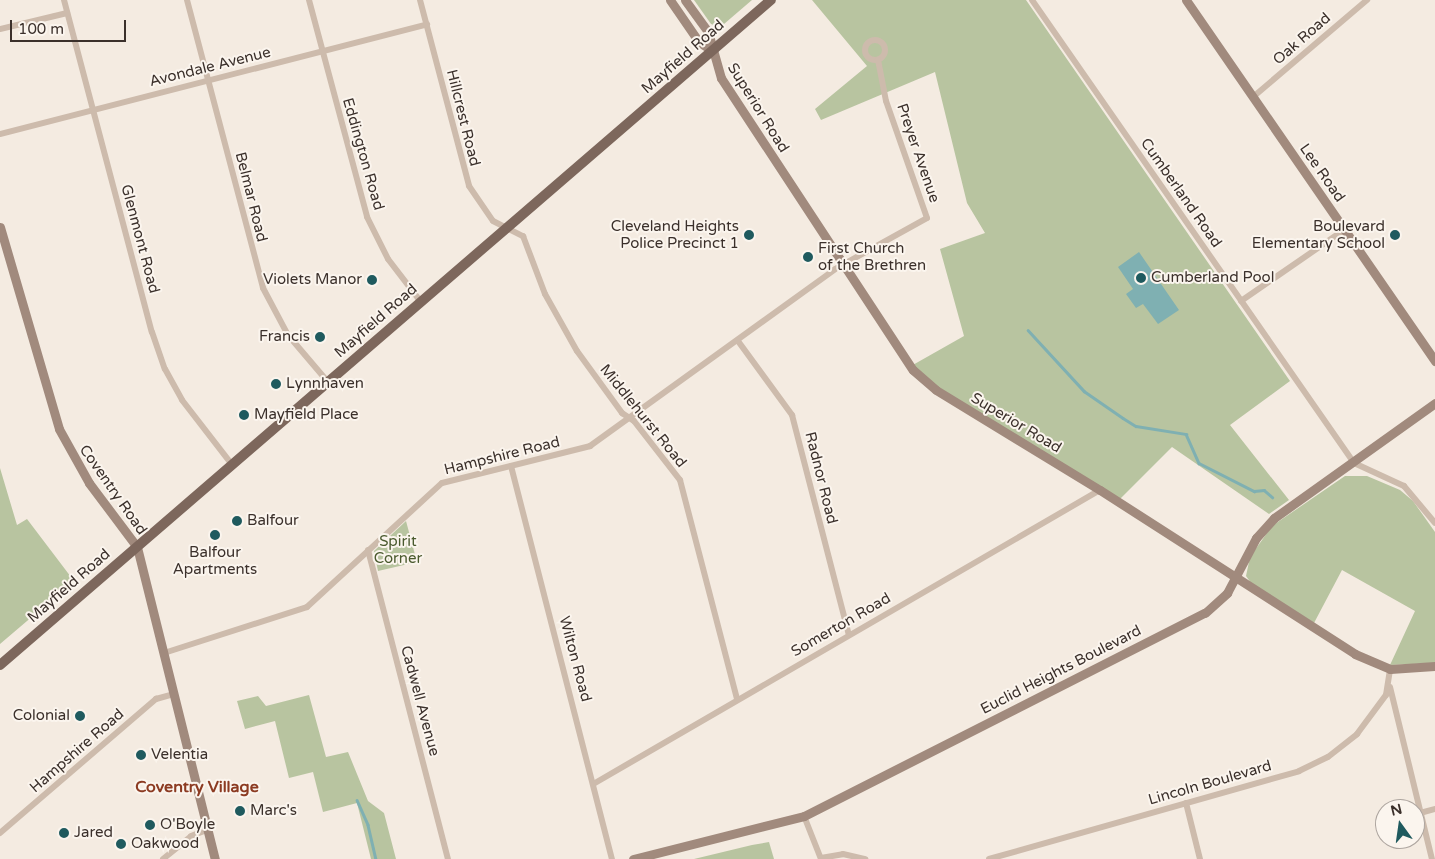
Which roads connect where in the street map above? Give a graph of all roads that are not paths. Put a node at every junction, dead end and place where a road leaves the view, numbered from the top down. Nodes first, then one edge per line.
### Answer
1 (64, 0) edge
2 (187, 0) edge
3 (308, 0) edge
4 (420, 0) edge
5 (670, 0) edge
6 (686, 0) edge
7 (771, 0) edge
8 (1032, 0) edge
9 (1186, 0) edge
10 (1367, 0) edge
11 (67, 13) junction
12 (427, 24) junction
13 (0, 29) edge
14 (322, 50) junction
15 (712, 51) junction
16 (878, 60) dead end
17 (208, 80) junction
18 (1253, 97) junction
19 (93, 109) junction
20 (0, 134) edge
21 (0, 226) edge
22 (506, 230) junction
23 (1344, 230) junction
24 (842, 265) junction
25 (1241, 301) junction
26 (421, 302) junction
27 (738, 340) junction
28 (1435, 361) edge
29 (328, 382) junction
30 (1435, 403) edge
31 (630, 418) junction
32 (1354, 463) junction
33 (234, 466) junction
34 (511, 466) junction
35 (1100, 490) junction
36 (1435, 523) edge
37 (137, 547) junction
38 (368, 550) junction
39 (1236, 578) junction
40 (849, 635) junction
41 (164, 653) junction
42 (0, 665) edge
43 (1435, 666) edge
44 (1390, 669) junction
45 (1390, 686) junction
46 (174, 694) junction
47 (737, 699) junction
48 (595, 783) junction
49 (1417, 799) edge
50 (1186, 803) junction
51 (804, 816) junction
52 (207, 830) junction
53 (1425, 832) edge
54 (0, 833) edge
55 (164, 859) edge
56 (215, 859) edge
57 (448, 859) edge
58 (612, 859) edge
59 (633, 859) edge
60 (821, 859) edge
61 (865, 859) edge
62 (989, 859) edge
63 (1200, 859) edge
64 (1432, 859) edge

1 - 11 street, Glenmont Road
2 - 17 street, Belmar Road
3 - 14 street, Eddington Road
4 - 12 street, Hillcrest Road
5 - 15 street, Superior Road
6 - 15 street, Superior Road
7 - 15 main road, Mayfield Road
8 - 25 street, Cumberland Road
9 - 18 street, Lee Road
10 - 18 street, Oak Road
11 - 13 street
11 - 19 street, Glenmont Road
12 - 14 street, Avondale Avenue
12 - 22 street, Hillcrest Road
14 - 17 street, Avondale Avenue
14 - 26 street, Eddington Road
15 - 22 main road, Mayfield Road
15 - 24 street, Superior Road
16 - 24 street, Preyer Avenue
17 - 19 street, Avondale Avenue
17 - 29 street, Belmar Road
18 - 23 street, Lee Road
19 - 20 street, Avondale Avenue
19 - 33 street, Glenmont Road
21 - 37 street, Coventry Road
22 - 26 main road, Mayfield Road
22 - 31 street, Middlehurst Road
23 - 25 street
23 - 28 street, Lee Road
24 - 27 street, Hampshire Road
24 - 35 street, Superior Road
25 - 32 street, Cumberland Road
26 - 29 main road, Mayfield Road
27 - 31 street, Hampshire Road
27 - 40 street, Radnor Road
29 - 33 main road, Mayfield Road
30 - 32 street, Euclid Heights Boulevard
31 - 34 street, Hampshire Road
31 - 47 street, Middlehurst Road
32 - 36 street
32 - 39 street, Euclid Heights Boulevard
33 - 37 main road, Mayfield Road
34 - 38 street, Hampshire Road
34 - 48 street, Wilton Road
35 - 39 street, Superior Road
35 - 40 street, Somerton Road
37 - 41 street, Coventry Road
37 - 42 main road, Mayfield Road
38 - 41 street, Hampshire Road
38 - 57 street, Cadwell Avenue
39 - 44 street, Superior Road
39 - 51 street, Euclid Heights Boulevard
40 - 47 street, Somerton Road
41 - 46 street, Coventry Road
43 - 44 street, Superior Road
44 - 45 street, Lincoln Boulevard
45 - 49 street
45 - 50 street, Lincoln Boulevard
46 - 52 street, Coventry Road
46 - 54 street, Hampshire Road
47 - 48 street, Somerton Road
48 - 58 street, Wilton Road
50 - 62 street, Lincoln Boulevard
50 - 63 street
51 - 59 street, Euclid Heights Boulevard
51 - 60 street
52 - 55 street
52 - 56 street, Coventry Road
53 - 64 street
60 - 61 street

